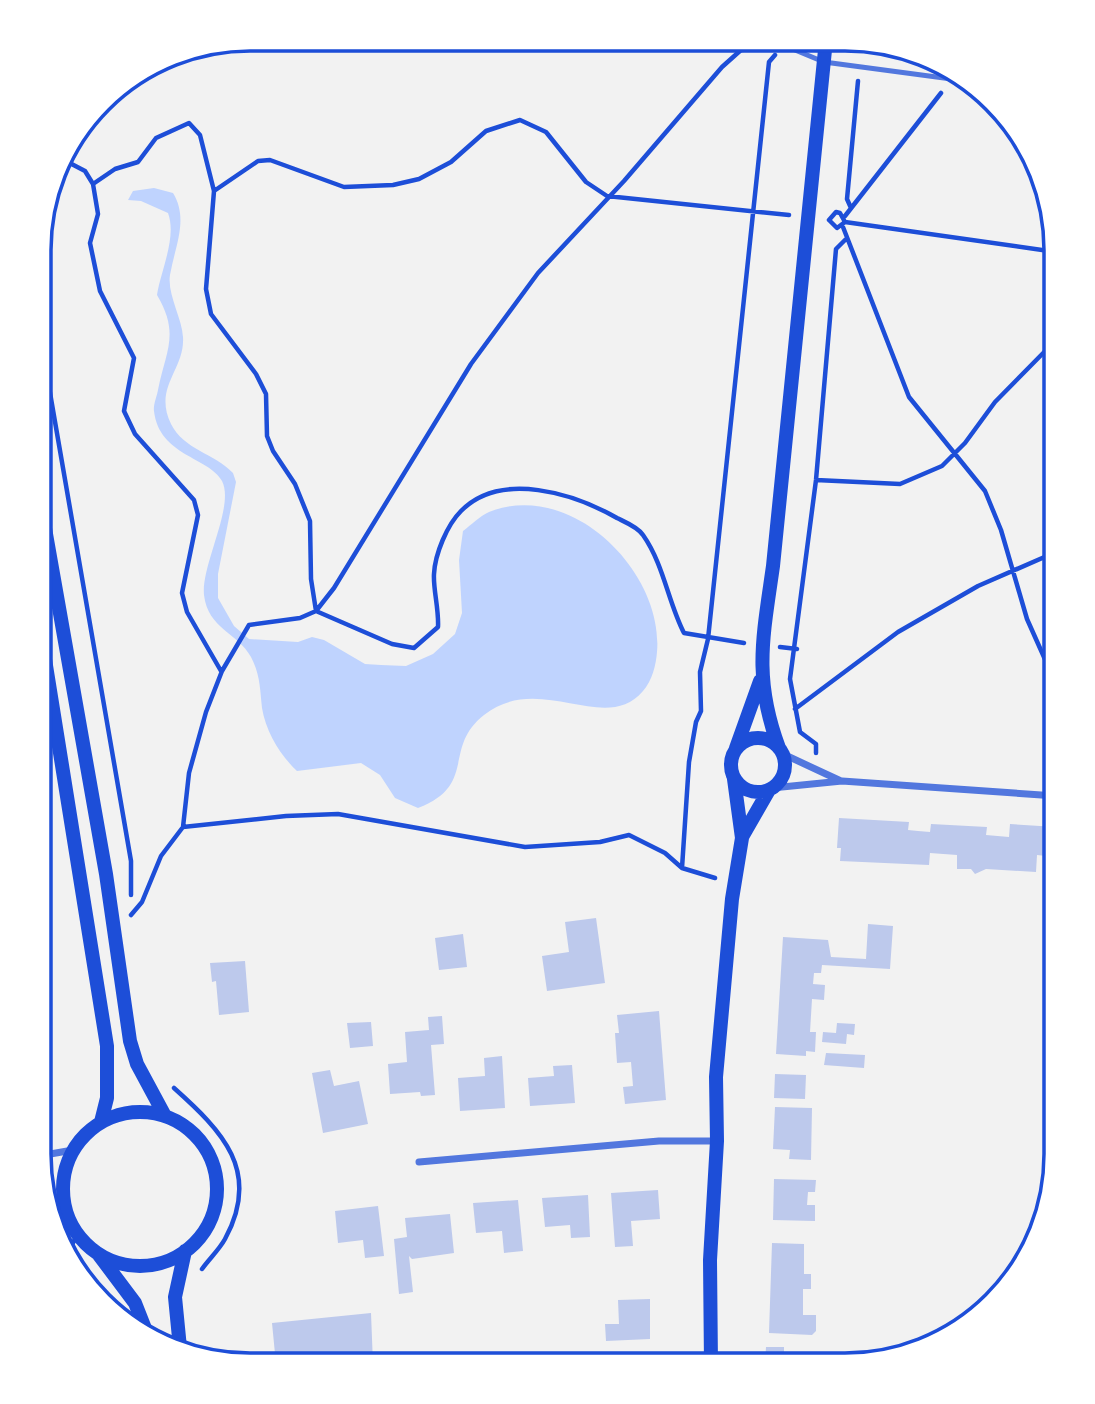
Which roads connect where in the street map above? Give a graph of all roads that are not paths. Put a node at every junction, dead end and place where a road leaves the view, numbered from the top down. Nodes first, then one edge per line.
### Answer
1 (801, 51) edge
2 (825, 51) edge
3 (824, 62) junction
4 (948, 79) edge
5 (51, 567) edge
6 (51, 591) edge
7 (56, 598) junction
8 (761, 681) junction
9 (51, 697) edge
10 (736, 749) junction
11 (781, 751) junction
12 (734, 779) junction
13 (842, 781) junction
14 (771, 789) junction
15 (1044, 795) edge
16 (741, 838) junction
17 (165, 1116) junction
18 (101, 1122) junction
19 (717, 1141) junction
20 (73, 1150) junction
21 (51, 1154) edge
22 (419, 1162) dead end
23 (59, 1208) edge
24 (66, 1210) junction
25 (185, 1251) junction
26 (99, 1254) junction
27 (142, 1322) edge
28 (179, 1340) edge
29 (711, 1353) edge

1 - 3 lane
2 - 3 main road
3 - 4 lane
3 - 8 main road
5 - 7 main road
6 - 7 street
7 - 17 main road
8 - 10 main road
8 - 11 main road
9 - 18 main road
10 - 11 main road
10 - 12 main road
11 - 13 street
11 - 14 main road
12 - 14 main road
12 - 16 main road
13 - 14 street
13 - 15 street
14 - 16 main road
16 - 19 main road
17 - 18 main road
17 - 25 main road
18 - 20 main road
19 - 22 street
19 - 29 main road
20 - 21 street
20 - 24 main road
23 - 24 street
24 - 26 main road
25 - 26 main road
25 - 28 main road
26 - 27 main road

